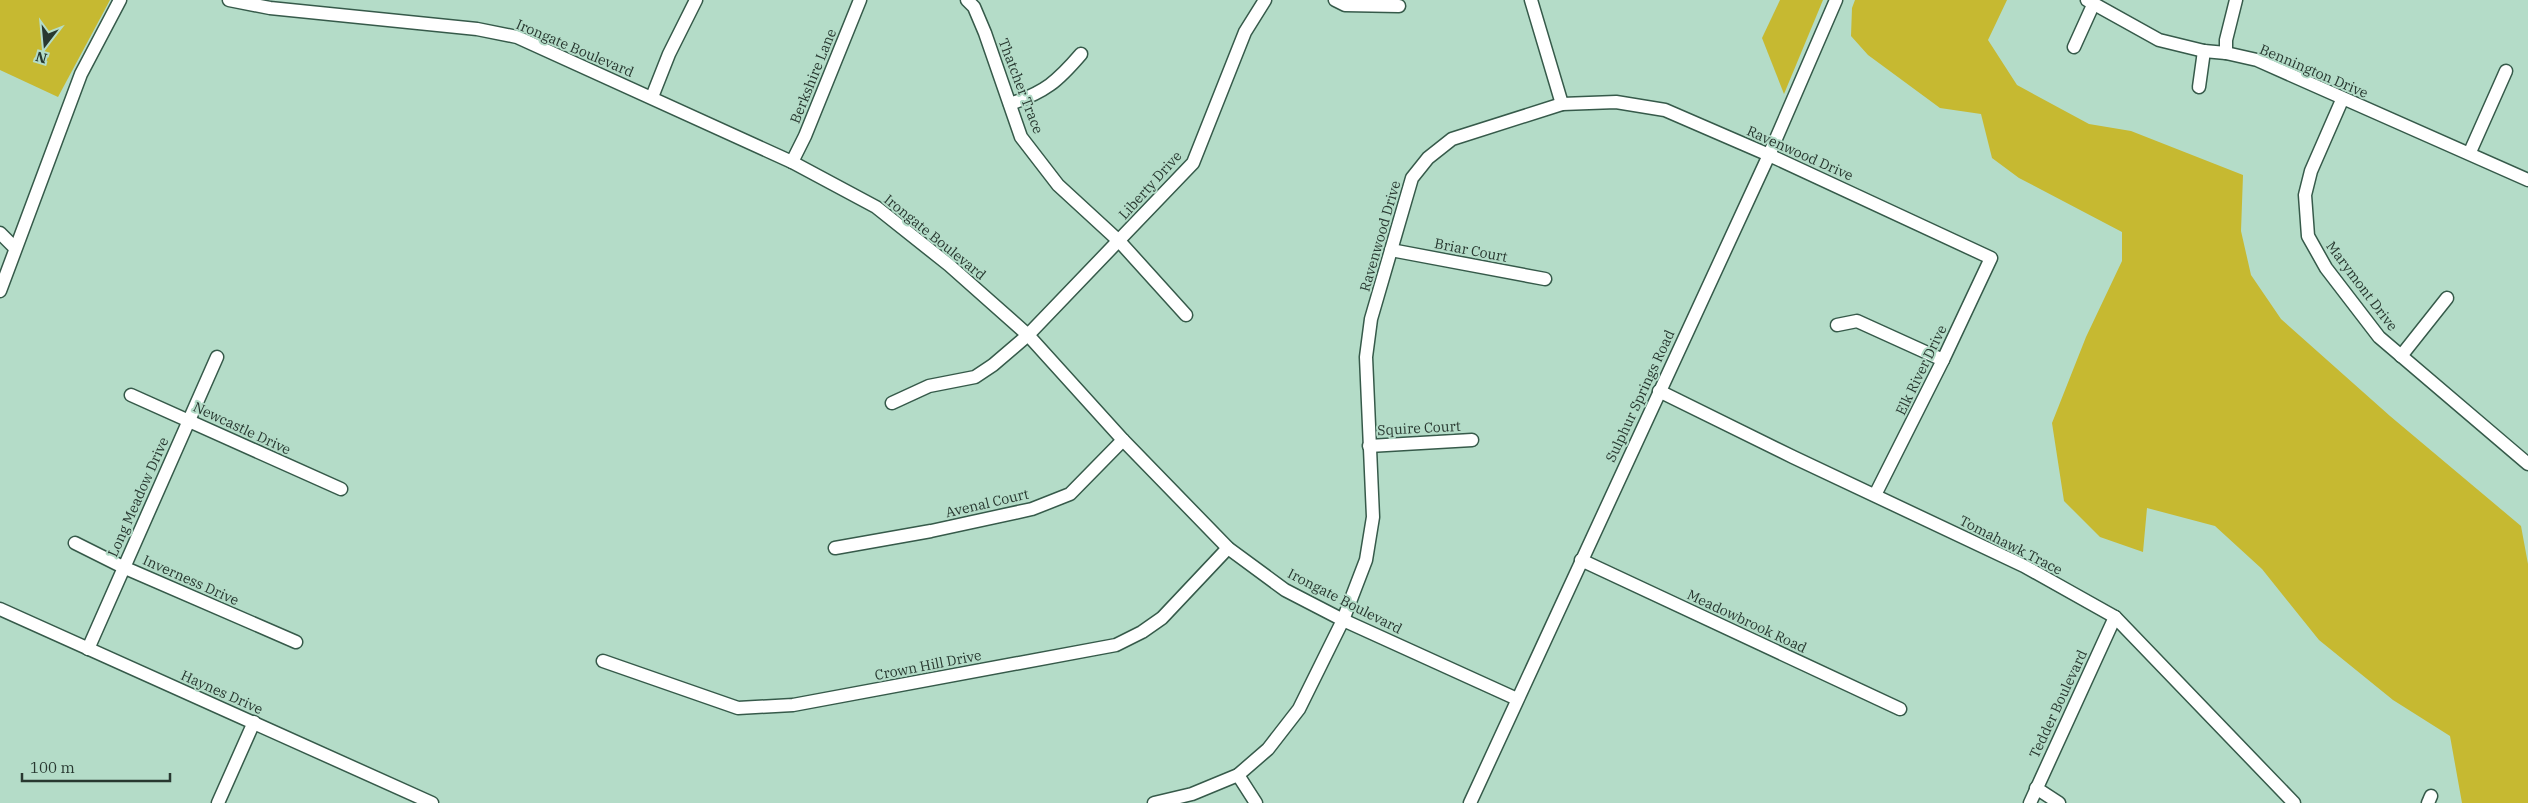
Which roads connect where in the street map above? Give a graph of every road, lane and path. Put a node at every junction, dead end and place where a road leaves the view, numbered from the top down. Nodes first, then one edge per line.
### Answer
1 (120, 0) edge
2 (229, 0) edge
3 (696, 0) edge
4 (860, 0) edge
5 (967, 0) edge
6 (1265, 0) edge
7 (1335, 0) edge
8 (1531, 0) edge
9 (1836, 0) edge
10 (2236, 0) edge
11 (2090, 2) edge
12 (1399, 6) dead end
13 (2074, 47) dead end
14 (2204, 52) junction
15 (2226, 53) junction
16 (1081, 54) dead end
17 (2506, 72) dead end
18 (2199, 87) dead end
19 (652, 97) junction
20 (2342, 100) junction
21 (1010, 104) junction
22 (1562, 104) junction
23 (2470, 152) junction
24 (1769, 155) junction
25 (792, 162) junction
26 (2528, 180) edge
27 (0, 233) edge
28 (1120, 242) junction
29 (16, 248) junction
30 (1391, 250) junction
31 (1991, 258) joint
32 (1545, 279) dead end
33 (0, 291) edge
34 (2447, 298) dead end
35 (1186, 315) dead end
36 (1838, 326) dead end
37 (1028, 336) junction
38 (2402, 356) junction
39 (217, 357) dead end
40 (1943, 360) junction
41 (1659, 391) junction
42 (130, 394) dead end
43 (892, 403) dead end
44 (190, 420) junction
45 (1123, 440) junction
46 (1472, 440) dead end
47 (1369, 446) junction
48 (2528, 464) edge
49 (341, 490) dead end
50 (1875, 495) junction
51 (75, 543) dead end
52 (835, 548) dead end
53 (1228, 548) junction
54 (1581, 560) junction
55 (124, 567) junction
56 (0, 610) edge
57 (2114, 617) junction
58 (1344, 620) junction
59 (296, 642) dead end
60 (88, 649) junction
61 (603, 662) dead end
62 (1516, 699) junction
63 (1900, 709) dead end
64 (254, 722) junction
65 (1238, 775) junction
66 (2036, 788) junction
67 (218, 803) edge
68 (432, 803) edge
69 (1154, 803) edge
70 (1256, 803) edge
71 (1470, 803) edge
72 (2030, 803) edge
73 (2059, 803) edge
74 (2294, 803) edge

1 - 29 street
2 - 19 street, Irongate Boulevard
3 - 19 street
4 - 25 street, Berkshire Lane
5 - 21 street, Thatcher Trace
6 - 28 street, Liberty Drive
7 - 12 street
8 - 22 street
9 - 24 street, Sulphur Springs Road
10 - 15 street
11 - 13 street
11 - 14 street, Bennington Drive
14 - 15 street, Bennington Drive
14 - 18 street
15 - 20 street, Bennington Drive
16 - 21 street
17 - 23 street
19 - 25 street, Irongate Boulevard
20 - 23 street, Bennington Drive
20 - 38 street, Marymont Drive
21 - 28 street, Thatcher Trace
22 - 24 street, Ravenwood Drive
22 - 30 street, Ravenwood Drive
23 - 26 street, Bennington Drive
24 - 31 street, Ravenwood Drive
24 - 41 street, Sulphur Springs Road
25 - 37 street, Irongate Boulevard
27 - 29 street
28 - 35 street, Thatcher Trace
28 - 37 street, Liberty Drive
29 - 33 street
30 - 32 street, Briar Court
30 - 47 street, Ravenwood Drive
31 - 40 street, Elk River Drive
34 - 38 street
36 - 40 street
37 - 43 street, Liberty Drive
37 - 45 street, Irongate Boulevard
38 - 48 street, Marymont Drive
39 - 44 street, Long Meadow Drive
40 - 50 street, Elk River Drive
41 - 50 street, Tomahawk Trace
41 - 54 street, Sulphur Springs Road
42 - 44 street, Newcastle Drive
44 - 49 street, Newcastle Drive
44 - 55 street, Long Meadow Drive
45 - 52 street, Avenal Court
45 - 53 street, Irongate Boulevard
46 - 47 street, Squire Court
47 - 58 street, Ravenwood Drive
50 - 57 street, Tomahawk Trace
51 - 55 street, Inverness Drive
53 - 58 street, Irongate Boulevard
53 - 61 street, Crown Hill Drive
54 - 62 street, Sulphur Springs Road
54 - 63 street, Meadowbrook Road
55 - 59 street, Inverness Drive
55 - 60 street, Long Meadow Drive
56 - 60 street, Haynes Drive
57 - 66 street, Tedder Boulevard
57 - 74 street, Tomahawk Trace
58 - 62 street, Irongate Boulevard
58 - 65 street, Ravenwood Drive
60 - 64 street, Haynes Drive
62 - 71 street, Sulphur Springs Road
64 - 67 street
64 - 68 street, Haynes Drive
65 - 69 street, Ravenwood Drive
65 - 70 street
66 - 72 street, Tedder Boulevard
66 - 73 street

